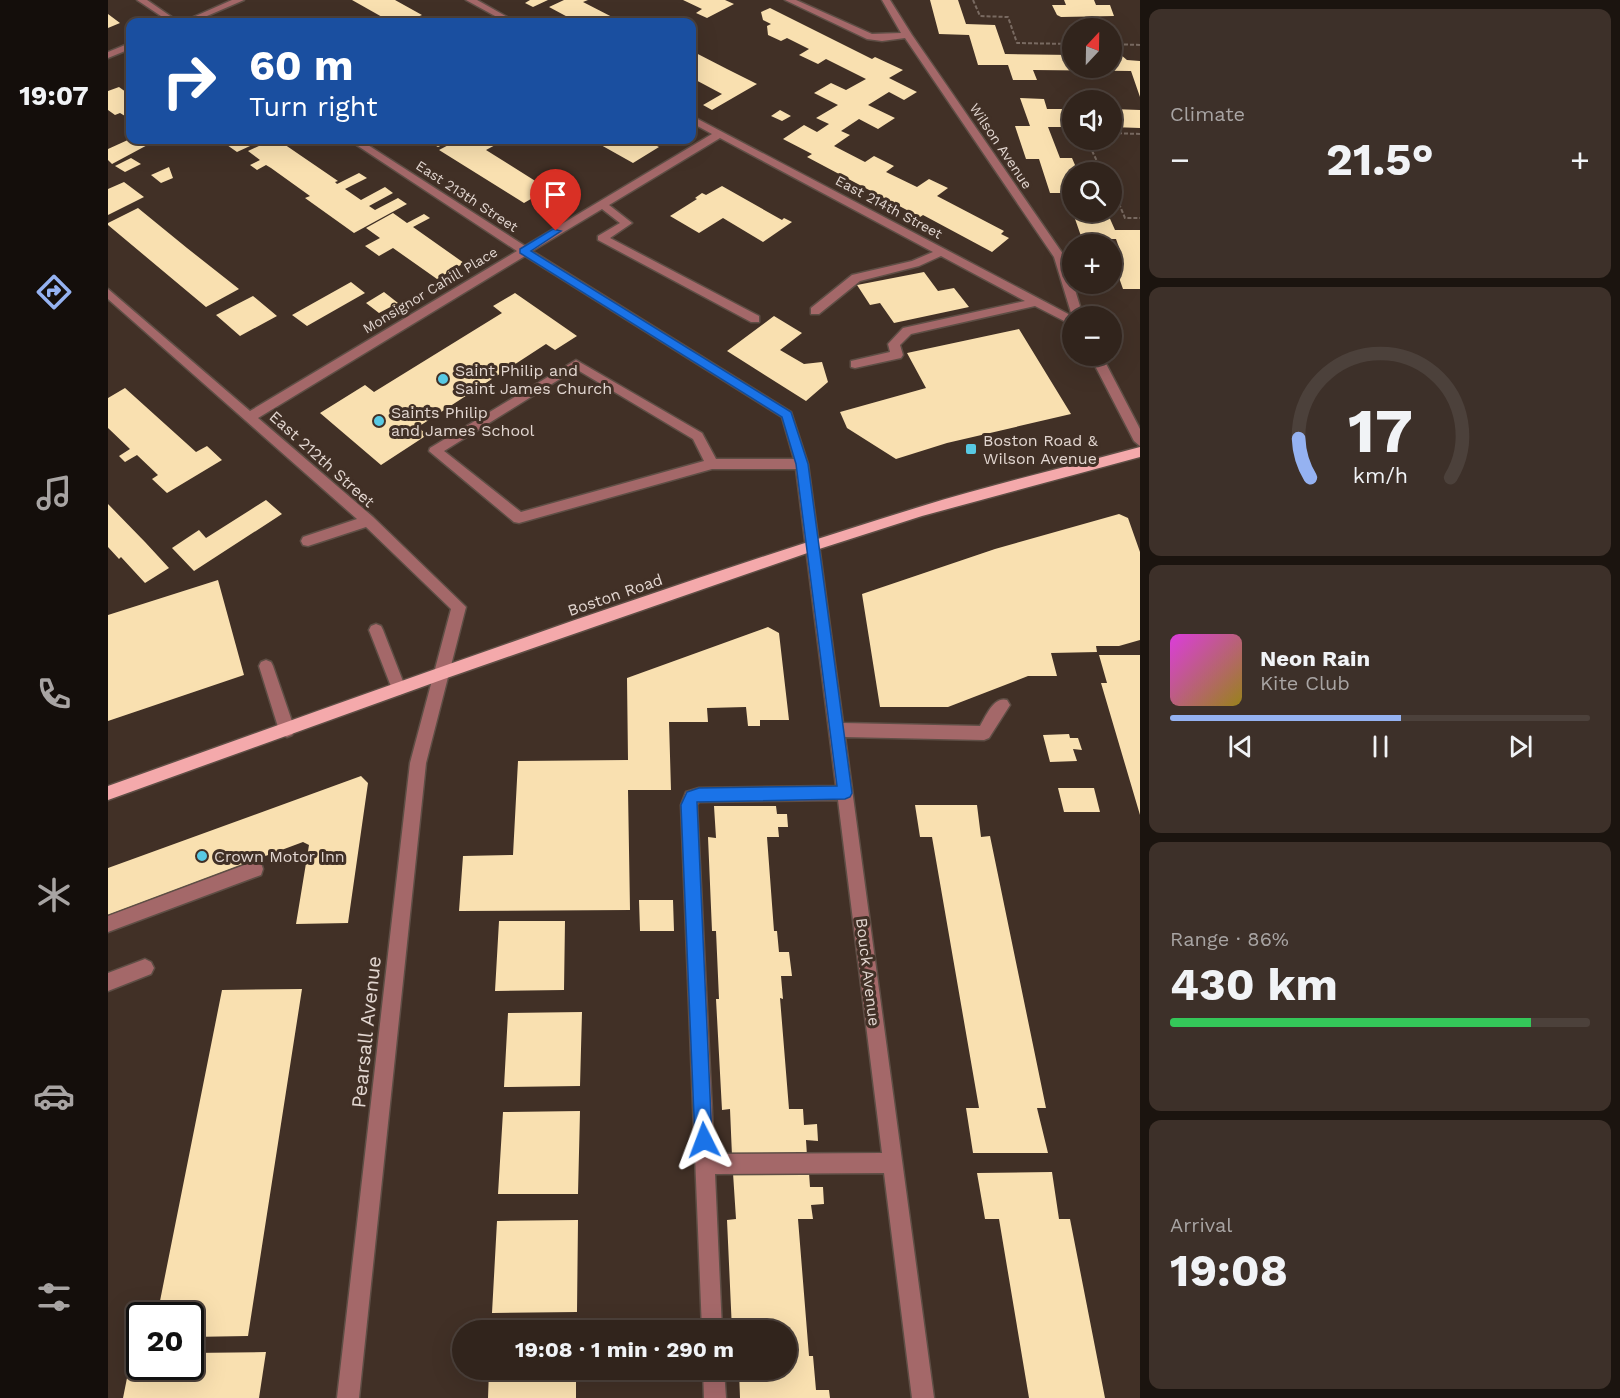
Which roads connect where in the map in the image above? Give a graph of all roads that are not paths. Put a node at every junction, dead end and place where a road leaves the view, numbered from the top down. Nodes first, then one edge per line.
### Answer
1 (141, 0) edge
2 (240, 0) edge
3 (470, 0) edge
4 (789, 0) edge
5 (886, 0) edge
6 (169, 18) edge
7 (196, 18) edge
8 (504, 18) edge
9 (907, 35) junction
10 (126, 48) edge
11 (108, 55) edge
12 (696, 121) edge
13 (718, 134) junction
14 (360, 144) edge
15 (601, 204) junction
16 (524, 251) junction
17 (941, 252) junction
18 (108, 293) edge
19 (1037, 302) junction
20 (1075, 306) edge
21 (815, 311) dead end
22 (1062, 316) edge
23 (756, 320) dead end
24 (855, 364) dead end
25 (1101, 366) edge
26 (250, 417) junction
27 (1140, 441) edge
28 (1140, 452) edge
29 (712, 464) junction
30 (802, 464) junction
31 (368, 522) junction
32 (309, 541) dead end
33 (812, 546) junction
34 (376, 630) dead end
35 (266, 666) dead end
36 (440, 674) junction
37 (399, 689) junction
38 (1002, 705) dead end
39 (287, 730) junction
40 (837, 730) junction
41 (108, 793) edge
42 (845, 793) junction
43 (255, 869) dead end
44 (108, 924) edge
45 (145, 968) dead end
46 (108, 982) edge
47 (893, 1163) junction
48 (705, 1164) junction
49 (712, 1320) edge
50 (714, 1380) edge
51 (348, 1398) edge
52 (715, 1398) edge
53 (923, 1398) edge

1 - 6 street
2 - 7 street
3 - 8 street
4 - 9 street
5 - 9 street, Wilson Avenue
9 - 20 street, Wilson Avenue
10 - 11 street
12 - 13 street, East 214th Street
13 - 15 street, Monsignor Cahill Place
13 - 17 street, East 214th Street
14 - 16 street, East 213th Street
15 - 16 street, Monsignor Cahill Place
15 - 23 street
16 - 26 street, Monsignor Cahill Place
16 - 30 street, East 213th Street
17 - 19 street, East 214th Street
17 - 21 street
18 - 26 street, East 212th Street
19 - 22 street, East 214th Street
19 - 24 street
25 - 27 street
26 - 31 street, East 212th Street
28 - 33 main road, Boston Road
29 - 29 street
29 - 30 street
30 - 33 street, East 213th Street
31 - 32 street
31 - 36 street, East 212th Street
33 - 36 main road, Boston Road
33 - 40 street, Bouck Avenue
34 - 37 street
35 - 39 street
36 - 37 main road, Boston Road
36 - 51 street, Pearsall Avenue
37 - 39 main road, Boston Road
38 - 40 street
39 - 41 main road, Boston Road
40 - 42 street, Bouck Avenue
42 - 47 street, Bouck Avenue
42 - 48 street
43 - 44 street
45 - 46 street
47 - 48 street
47 - 53 street, Bouck Avenue
48 - 49 street
50 - 52 street

